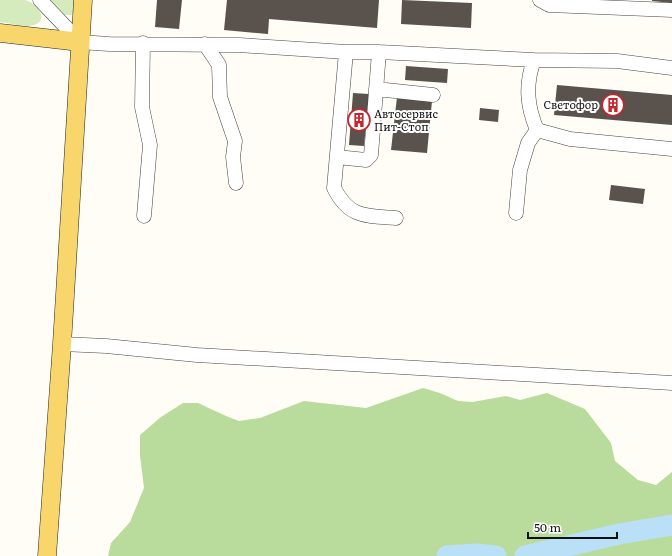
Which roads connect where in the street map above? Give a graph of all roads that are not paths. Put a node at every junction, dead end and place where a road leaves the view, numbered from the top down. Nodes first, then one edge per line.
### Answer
1 (40, 0) edge
2 (83, 0) edge
3 (540, 0) edge
4 (672, 10) edge
5 (0, 33) edge
6 (80, 42) junction
7 (143, 43) junction
8 (205, 44) junction
9 (346, 52) junction
10 (379, 52) junction
11 (534, 60) junction
12 (672, 68) edge
13 (376, 89) junction
14 (433, 95) dead end
15 (537, 130) junction
16 (672, 150) edge
17 (337, 157) junction
18 (236, 184) dead end
19 (516, 213) dead end
20 (144, 216) dead end
21 (396, 218) dead end
22 (62, 344) junction
23 (672, 383) edge
24 (46, 556) edge

1 - 6 street
2 - 6 main road
3 - 4 street
5 - 6 main road
6 - 7 street
6 - 22 main road
7 - 8 street
7 - 20 street
8 - 9 street
8 - 18 street
9 - 10 street
9 - 17 street
10 - 11 street
10 - 13 street
11 - 12 street
11 - 15 street
13 - 14 street
13 - 17 street
15 - 16 street
15 - 19 street
17 - 21 street
22 - 23 street
22 - 24 main road

